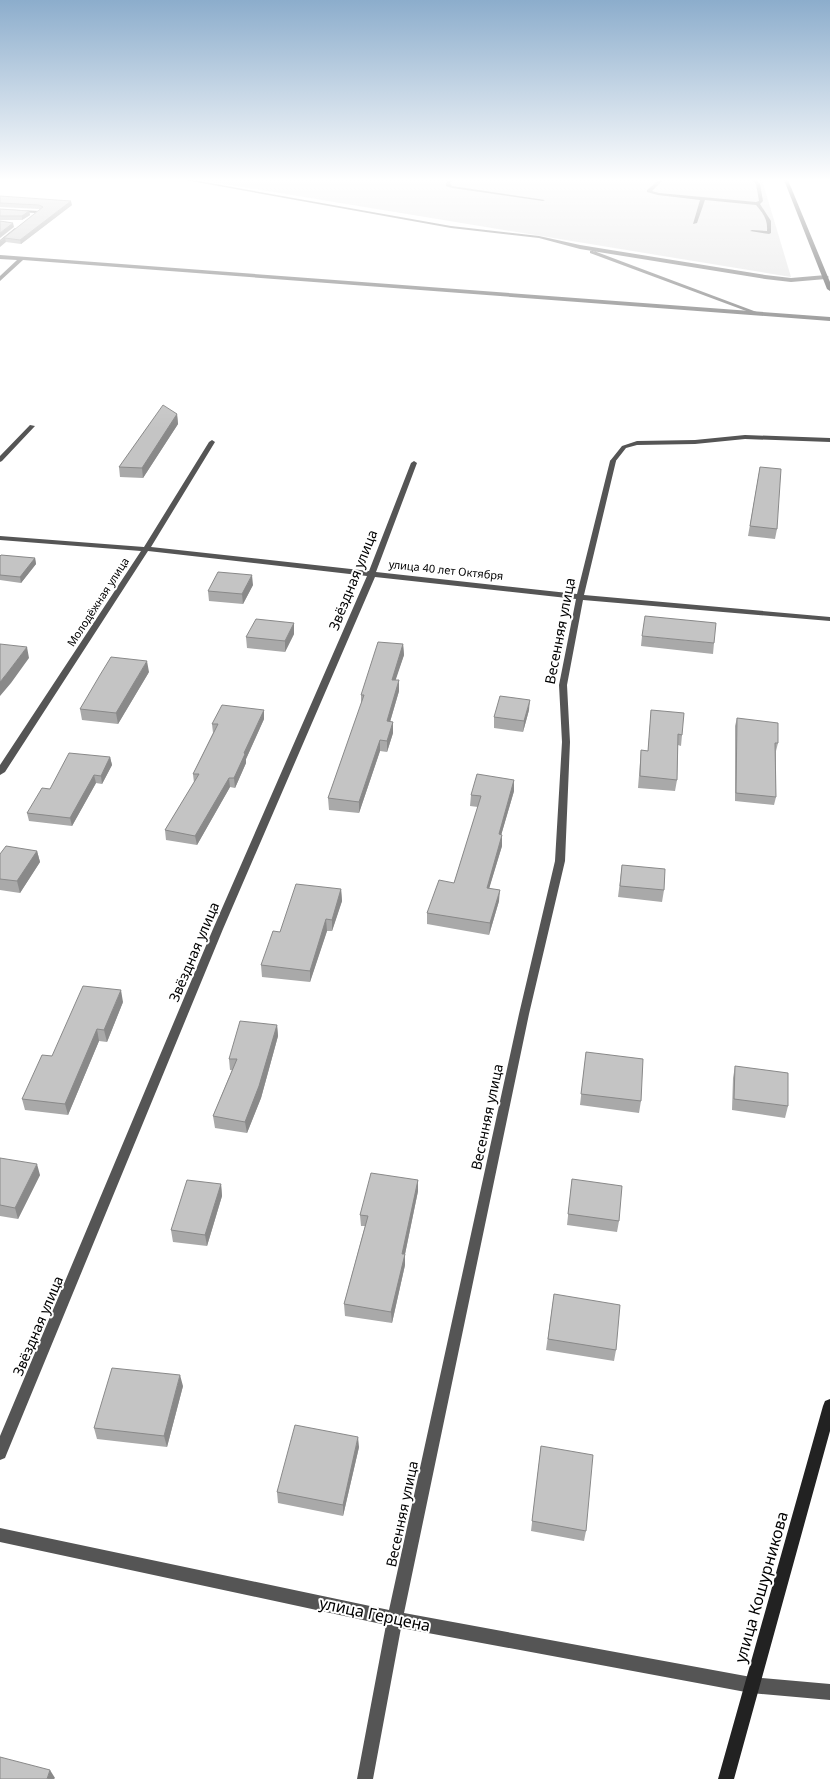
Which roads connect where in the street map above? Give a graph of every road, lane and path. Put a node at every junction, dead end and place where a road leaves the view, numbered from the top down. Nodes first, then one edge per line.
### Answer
1 (16, 263) edge
2 (87, 263) edge
3 (622, 263) edge
4 (679, 263) edge
5 (820, 263) edge
6 (826, 277) junction
7 (0, 279) edge
8 (830, 289) edge
9 (759, 314) junction
10 (830, 319) edge
11 (32, 426) dead end
12 (830, 440) edge
13 (212, 442) dead end
14 (0, 460) edge
15 (414, 463) dead end
16 (0, 538) edge
17 (146, 549) junction
18 (372, 574) junction
19 (580, 596) junction
20 (830, 619) edge
21 (0, 772) edge
22 (830, 1406) edge
23 (0, 1453) edge
24 (0, 1535) edge
25 (395, 1619) junction
26 (751, 1685) junction
27 (830, 1692) edge
28 (366, 1779) edge
29 (726, 1779) edge

1 - 7 street
2 - 9 street
3 - 9 street
4 - 6 street
5 - 6 main road
6 - 8 main road
9 - 10 street
11 - 14 street
12 - 19 street, Весенняя улица
13 - 17 street, Молодёжная улица
15 - 18 street, Звёздная улица
16 - 17 street, улица 40 лет Октября
17 - 18 street, улица 40 лет Октября
17 - 21 street, Молодёжная улица
18 - 19 street, улица 40 лет Октября
18 - 23 street, Звёздная улица
19 - 20 street, улица 40 лет Октября
19 - 25 street, Весенняя улица
22 - 26 main road, улица Кошурникова
24 - 25 street, улица Герцена
25 - 26 street, улица Герцена
25 - 28 street, Весенняя улица
26 - 27 street, улица Герцена
26 - 29 main road, улица Кошурникова

